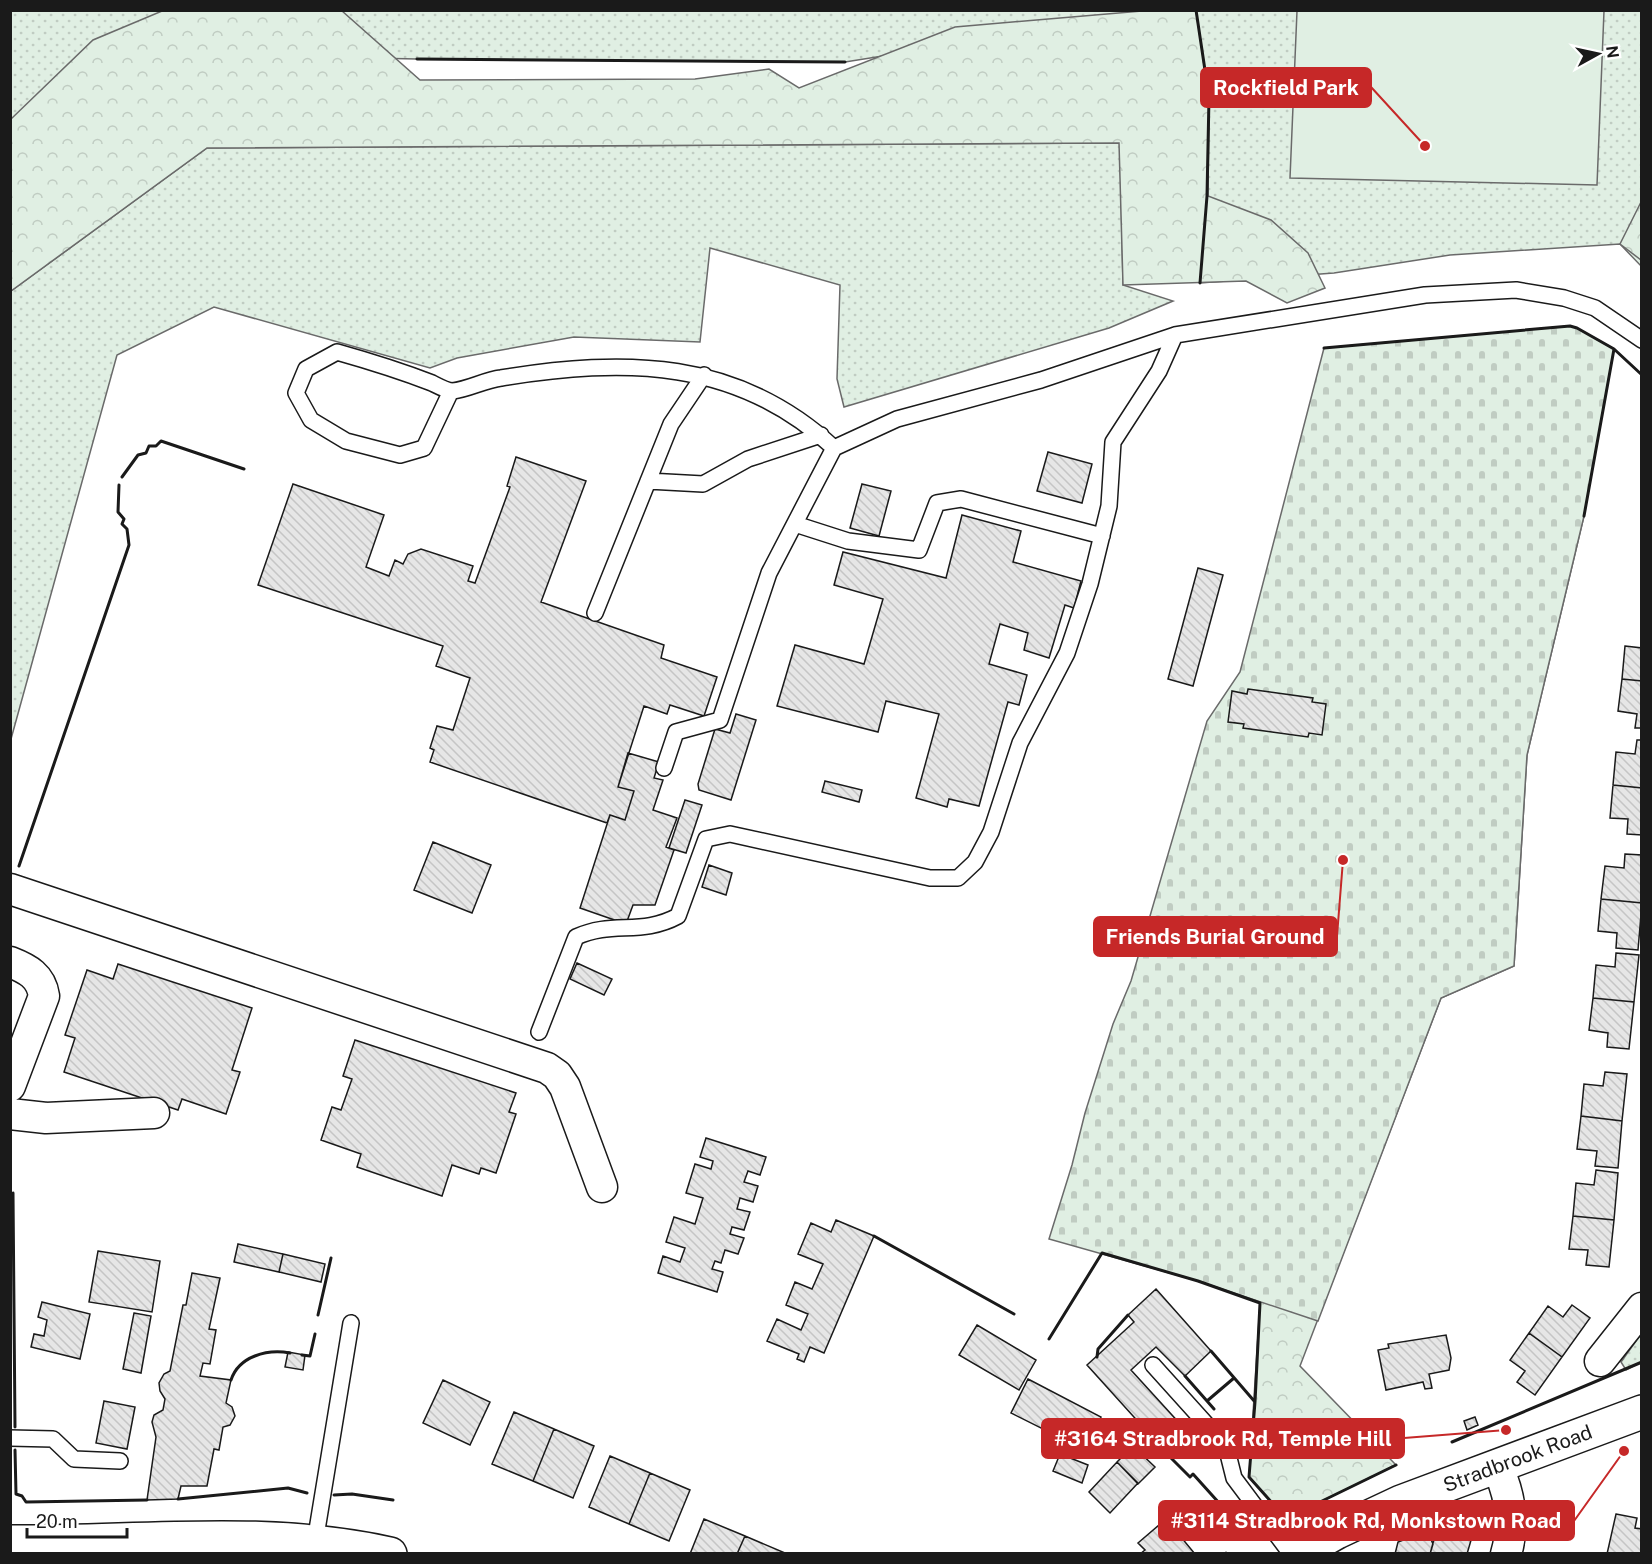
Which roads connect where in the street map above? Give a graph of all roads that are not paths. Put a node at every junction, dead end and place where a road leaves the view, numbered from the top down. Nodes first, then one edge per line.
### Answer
1 (1175, 335) junction
2 (1641, 340) edge
3 (704, 375) junction
4 (451, 391) junction
5 (821, 435) junction
6 (834, 448) junction
7 (648, 481) junction
8 (795, 524) junction
9 (1102, 536) junction
10 (596, 613) dead end
11 (664, 768) dead end
12 (10, 889) edge
13 (10, 962) edge
14 (539, 1032) dead end
15 (10, 1086) edge
16 (154, 1113) dead end
17 (10, 1114) edge
18 (602, 1186) dead end
19 (1641, 1308) edge
20 (351, 1323) dead end
21 (1600, 1361) dead end
22 (1153, 1365) dead end
23 (1641, 1412) edge
24 (10, 1438) edge
25 (120, 1461) dead end
26 (1497, 1466) junction
27 (10, 1542) edge
28 (315, 1542) junction
29 (390, 1554) edge
30 (1291, 1554) edge
31 (1298, 1554) edge
32 (1506, 1554) edge

1 - 2 lane
1 - 6 lane
1 - 9 lane
3 - 4 lane
3 - 5 lane
3 - 7 lane
4 - 4 lane
5 - 6 lane
5 - 7 lane
6 - 8 lane
7 - 10 lane
8 - 9 lane
8 - 11 lane
9 - 14 lane
12 - 18 street
13 - 15 street
16 - 17 street
19 - 21 street
20 - 28 lane
22 - 30 lane
23 - 26 main road, Stradbrook Road
24 - 25 lane
26 - 31 main road, Stradbrook Road
26 - 32 street
27 - 28 main road
28 - 29 main road

